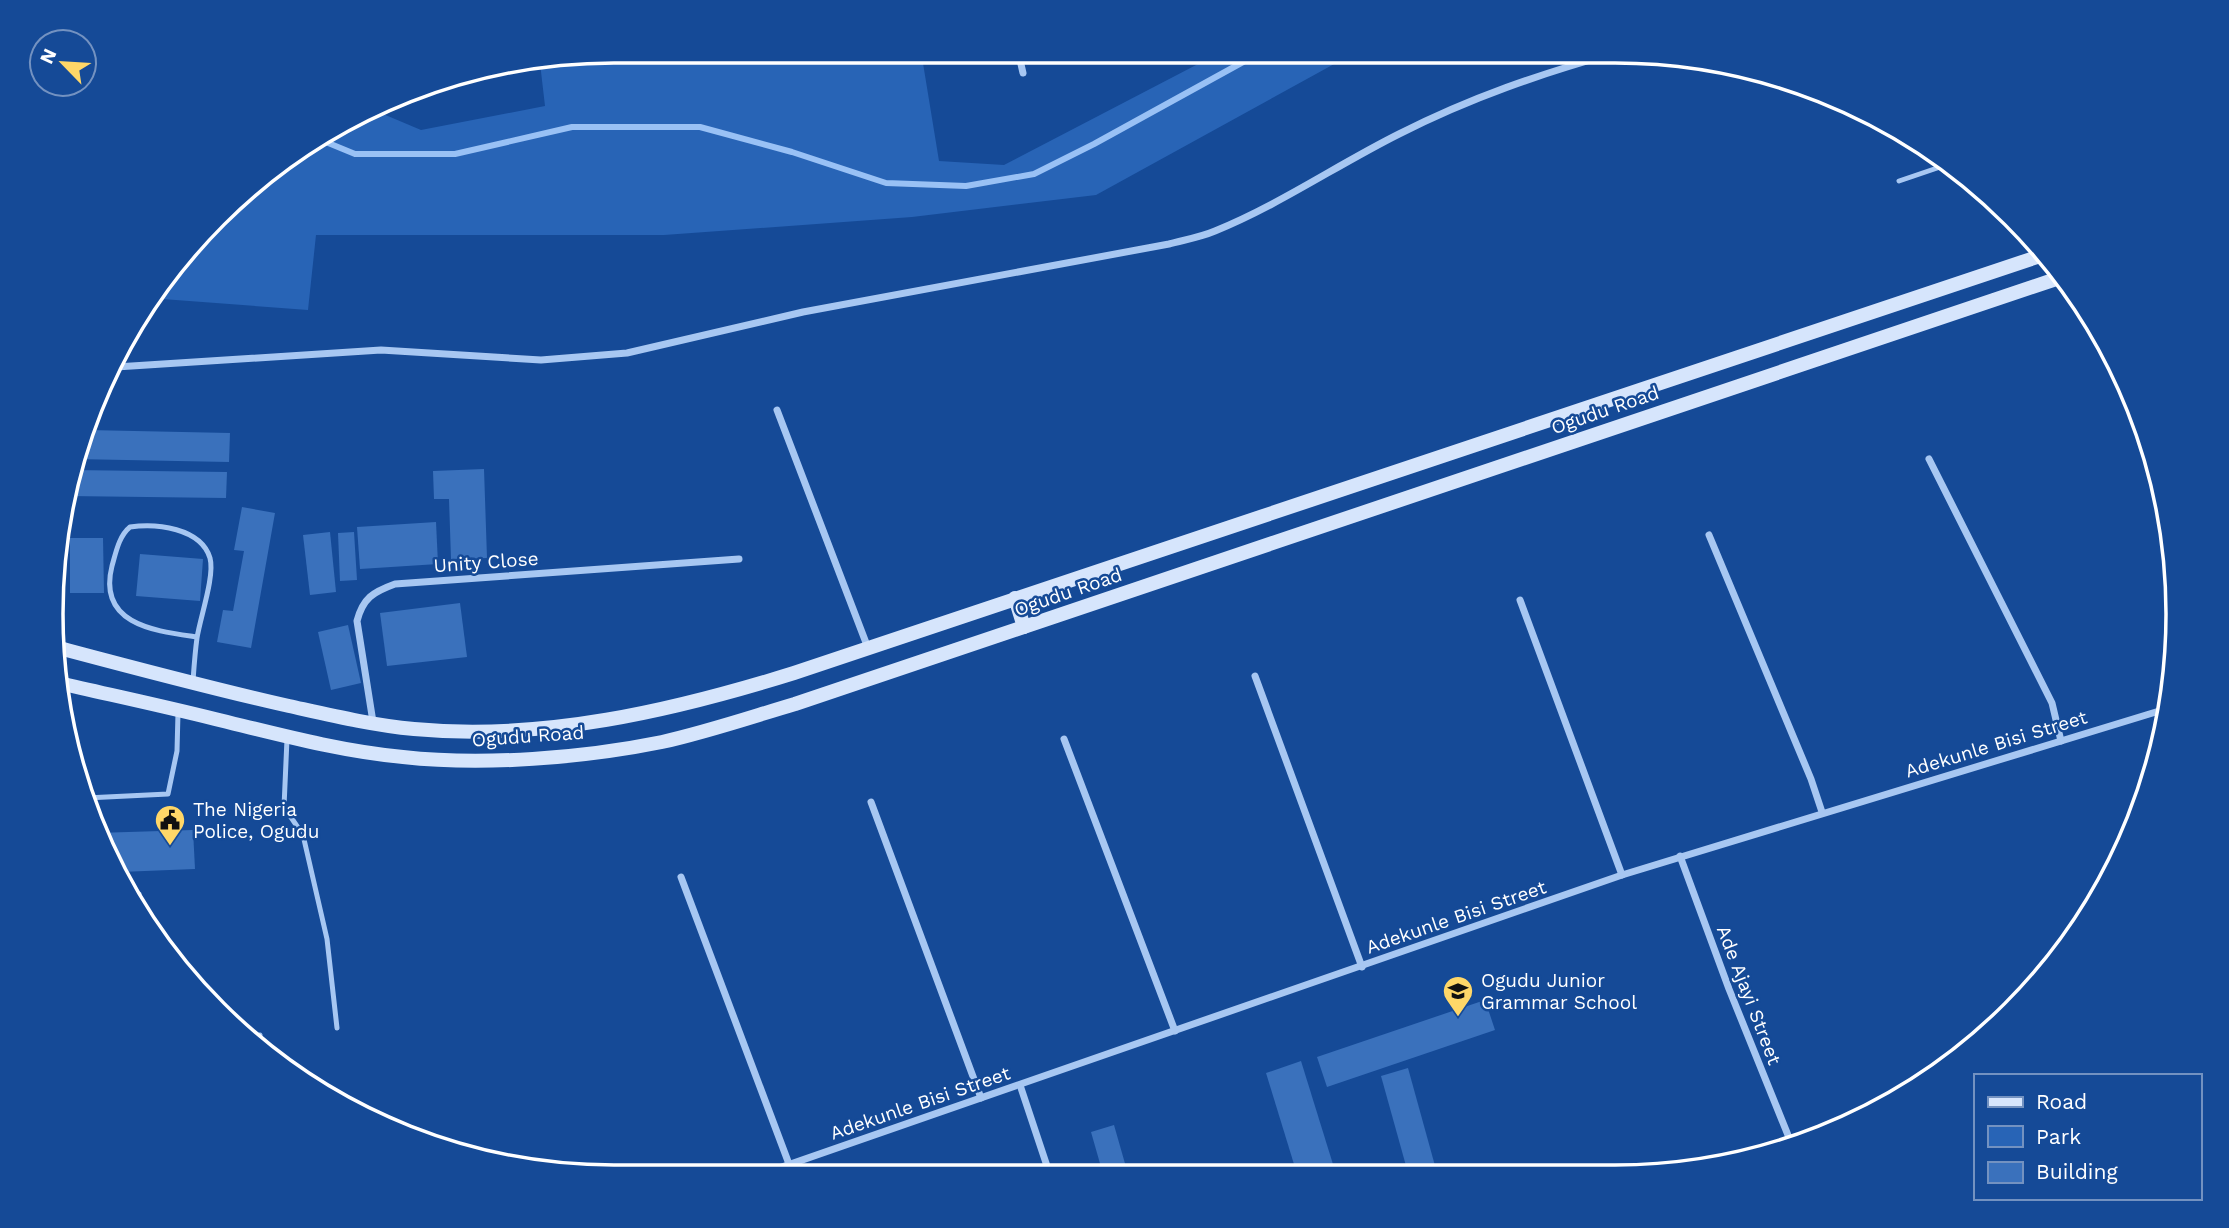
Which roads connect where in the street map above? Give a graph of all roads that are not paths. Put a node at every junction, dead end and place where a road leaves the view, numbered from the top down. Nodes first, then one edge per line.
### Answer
1 (1021, 63) edge
2 (1581, 63) edge
3 (1023, 73) dead end
4 (1937, 168) edge
5 (1899, 181) dead end
6 (2035, 258) edge
7 (2053, 280) edge
8 (122, 366) edge
9 (777, 410) dead end
10 (1929, 459) dead end
11 (1709, 535) dead end
12 (739, 559) dead end
13 (1015, 598) junction
14 (1520, 600) dead end
15 (1024, 627) junction
16 (197, 637) junction
17 (867, 648) junction
18 (64, 649) edge
19 (1255, 676) dead end
20 (192, 684) junction
21 (68, 685) edge
22 (178, 710) junction
23 (2157, 712) edge
24 (373, 723) junction
25 (287, 736) junction
26 (1064, 740) dead end
27 (2061, 741) junction
28 (95, 798) edge
29 (871, 802) dead end
30 (1822, 812) junction
31 (1680, 856) junction
32 (1622, 875) junction
33 (681, 877) dead end
34 (1362, 967) junction
35 (337, 1028) dead end
36 (1175, 1031) junction
37 (1020, 1084) junction
38 (981, 1098) junction
39 (1789, 1137) edge
40 (789, 1164) joint
41 (1047, 1165) edge

1 - 3 street
2 - 8 street
4 - 5 lane
6 - 13 main road, Ogudu Road
7 - 15 main road, Ogudu Road
9 - 17 street
10 - 27 street
11 - 30 street
12 - 24 street, Unity Close
13 - 15 main road
13 - 17 main road, Ogudu Road
14 - 32 street
15 - 25 main road, Ogudu Road
16 - 16 lane
16 - 20 lane
17 - 24 main road, Ogudu Road
18 - 20 main road, Ogudu Road
19 - 34 street
20 - 24 main road, Ogudu Road
21 - 22 main road, Ogudu Road
22 - 25 main road, Ogudu Road
22 - 28 lane
23 - 27 street, Adekunle Bisi Street
25 - 35 lane
26 - 36 street
27 - 30 street, Adekunle Bisi Street
29 - 38 street
30 - 31 street, Adekunle Bisi Street
31 - 32 street, Adekunle Bisi Street
31 - 39 street, Ade Ajayi Street
32 - 34 street, Adekunle Bisi Street
33 - 40 street
34 - 36 street, Adekunle Bisi Street
36 - 37 street, Adekunle Bisi Street
37 - 38 street, Adekunle Bisi Street
37 - 41 street
38 - 40 street, Adekunle Bisi Street

